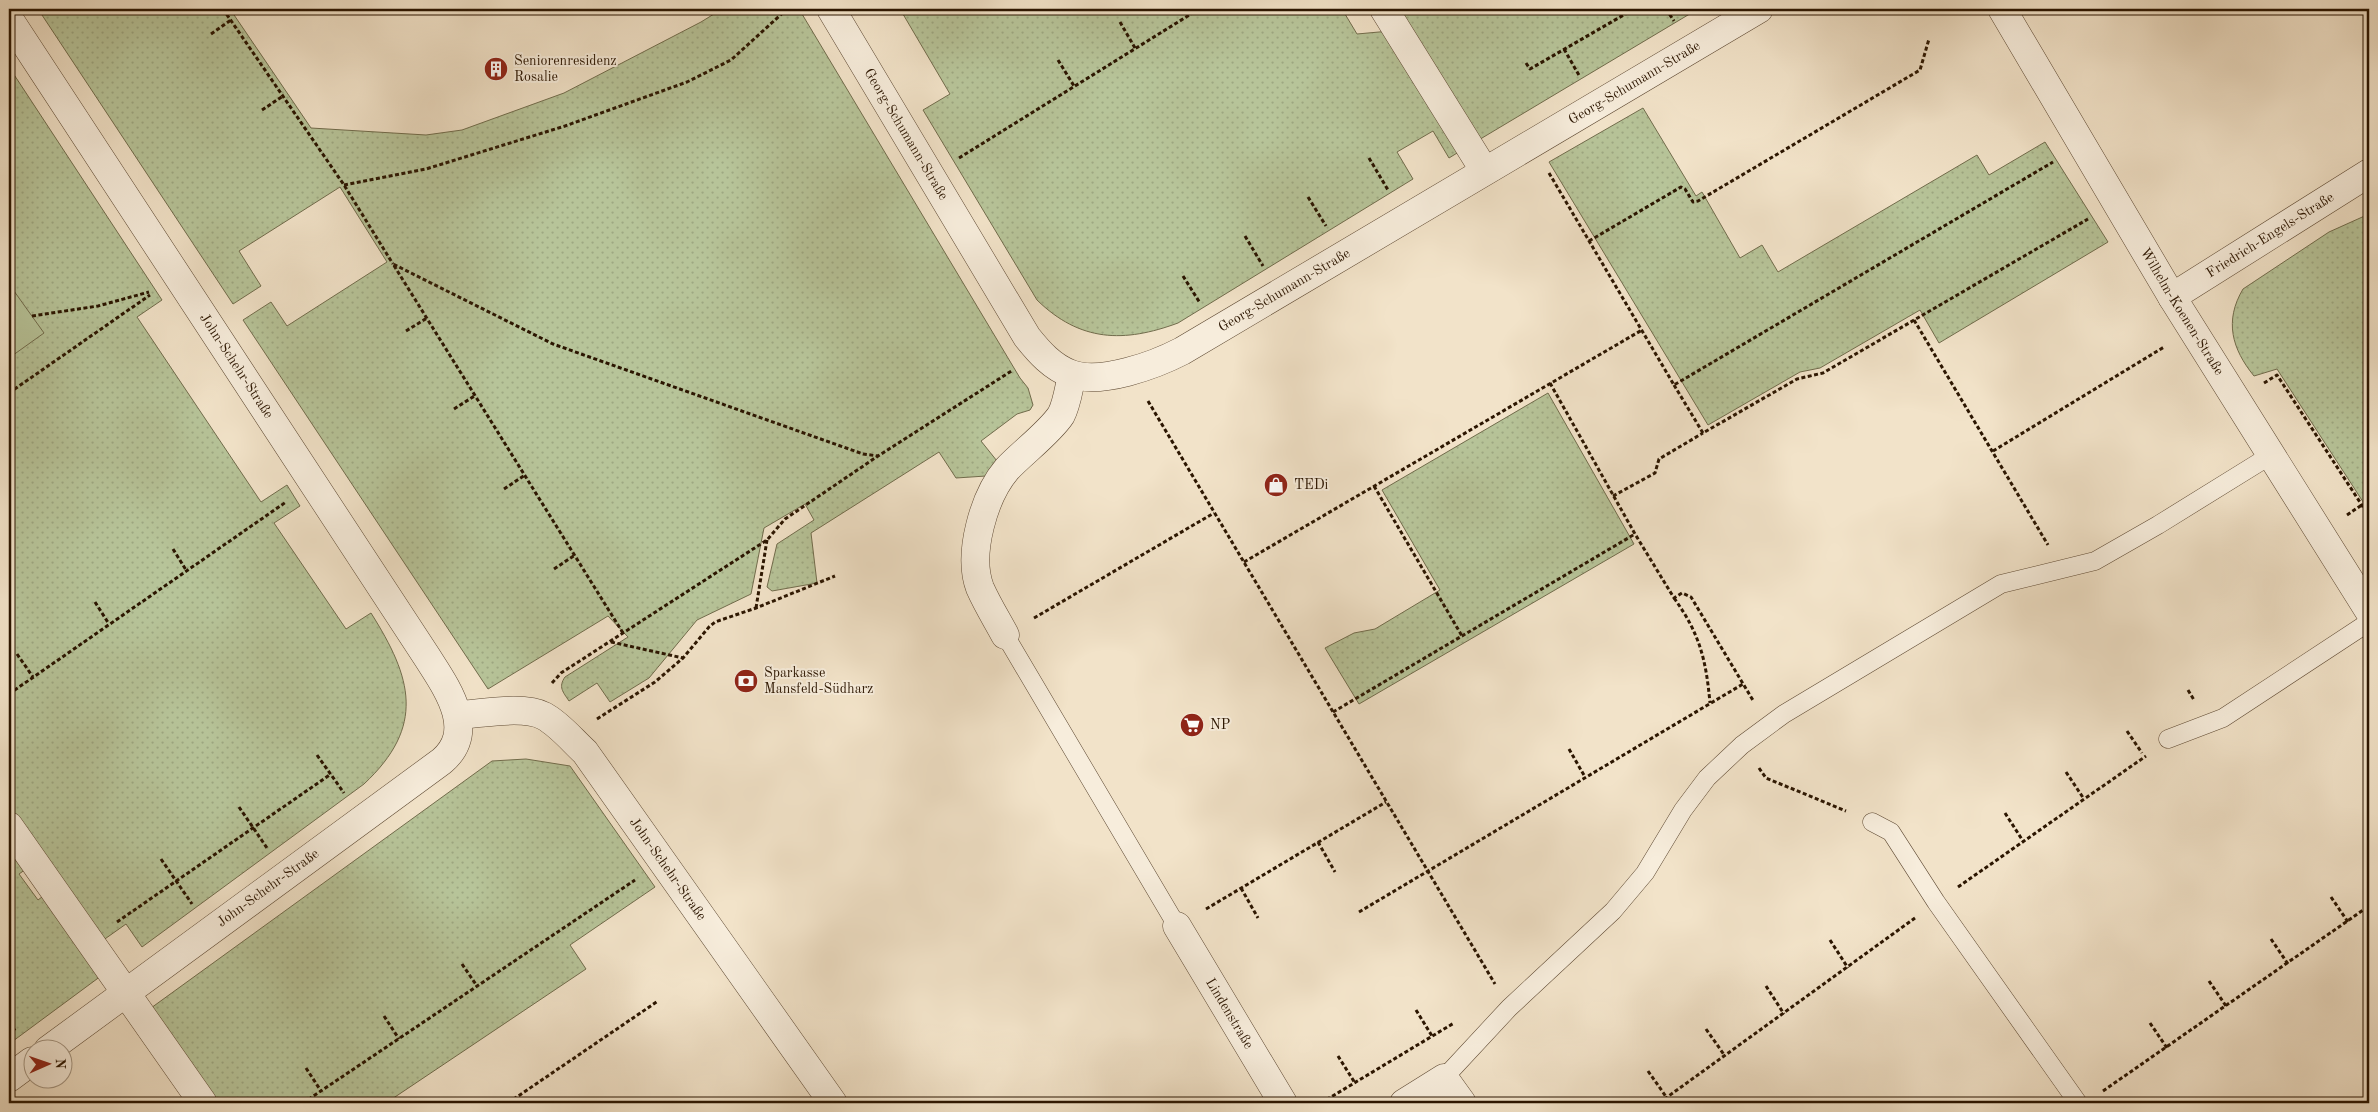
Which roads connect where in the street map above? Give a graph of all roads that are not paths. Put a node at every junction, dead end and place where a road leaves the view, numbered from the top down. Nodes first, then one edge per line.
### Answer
1 (831, 9) edge
2 (1384, 9) edge
3 (1759, 9) edge
4 (2002, 9) edge
5 (9, 19) edge
6 (1484, 170) junction
7 (2369, 173) edge
8 (2172, 298) junction
9 (1072, 374) junction
10 (2271, 455) junction
11 (2369, 611) edge
12 (2369, 622) edge
13 (1005, 635) joint
14 (458, 715) junction
15 (2168, 739) dead end
16 (1872, 822) road end
17 (9, 826) edge
18 (1177, 926) joint
19 (126, 992) junction
20 (61, 1040) edge
21 (22, 1068) edge
22 (9, 1078) edge
23 (1444, 1078) junction
24 (203, 1103) edge
25 (833, 1103) edge
26 (1282, 1103) edge
27 (1404, 1103) edge
28 (1462, 1103) edge
29 (2078, 1103) edge

1 - 9 street, Georg-Schumann-Straße
2 - 6 street
3 - 6 street, Georg-Schumann-Straße
4 - 8 street, Wilhelm-Koenen-Straße
5 - 14 street, John-Schehr-Straße
6 - 9 street, Georg-Schumann-Straße
7 - 8 street, Friedrich-Engels-Straße
8 - 10 street, Wilhelm-Koenen-Straße
9 - 13 street
10 - 11 street, Wilhelm-Koenen-Straße
10 - 23 lane
12 - 15 lane
13 - 18 lane
14 - 19 street, John-Schehr-Straße
14 - 25 street, John-Schehr-Straße
16 - 29 lane
17 - 19 street
18 - 26 street, Lindenstraße
19 - 20 street, John-Schehr-Straße
19 - 24 street
21 - 22 street
23 - 27 street
23 - 28 street

